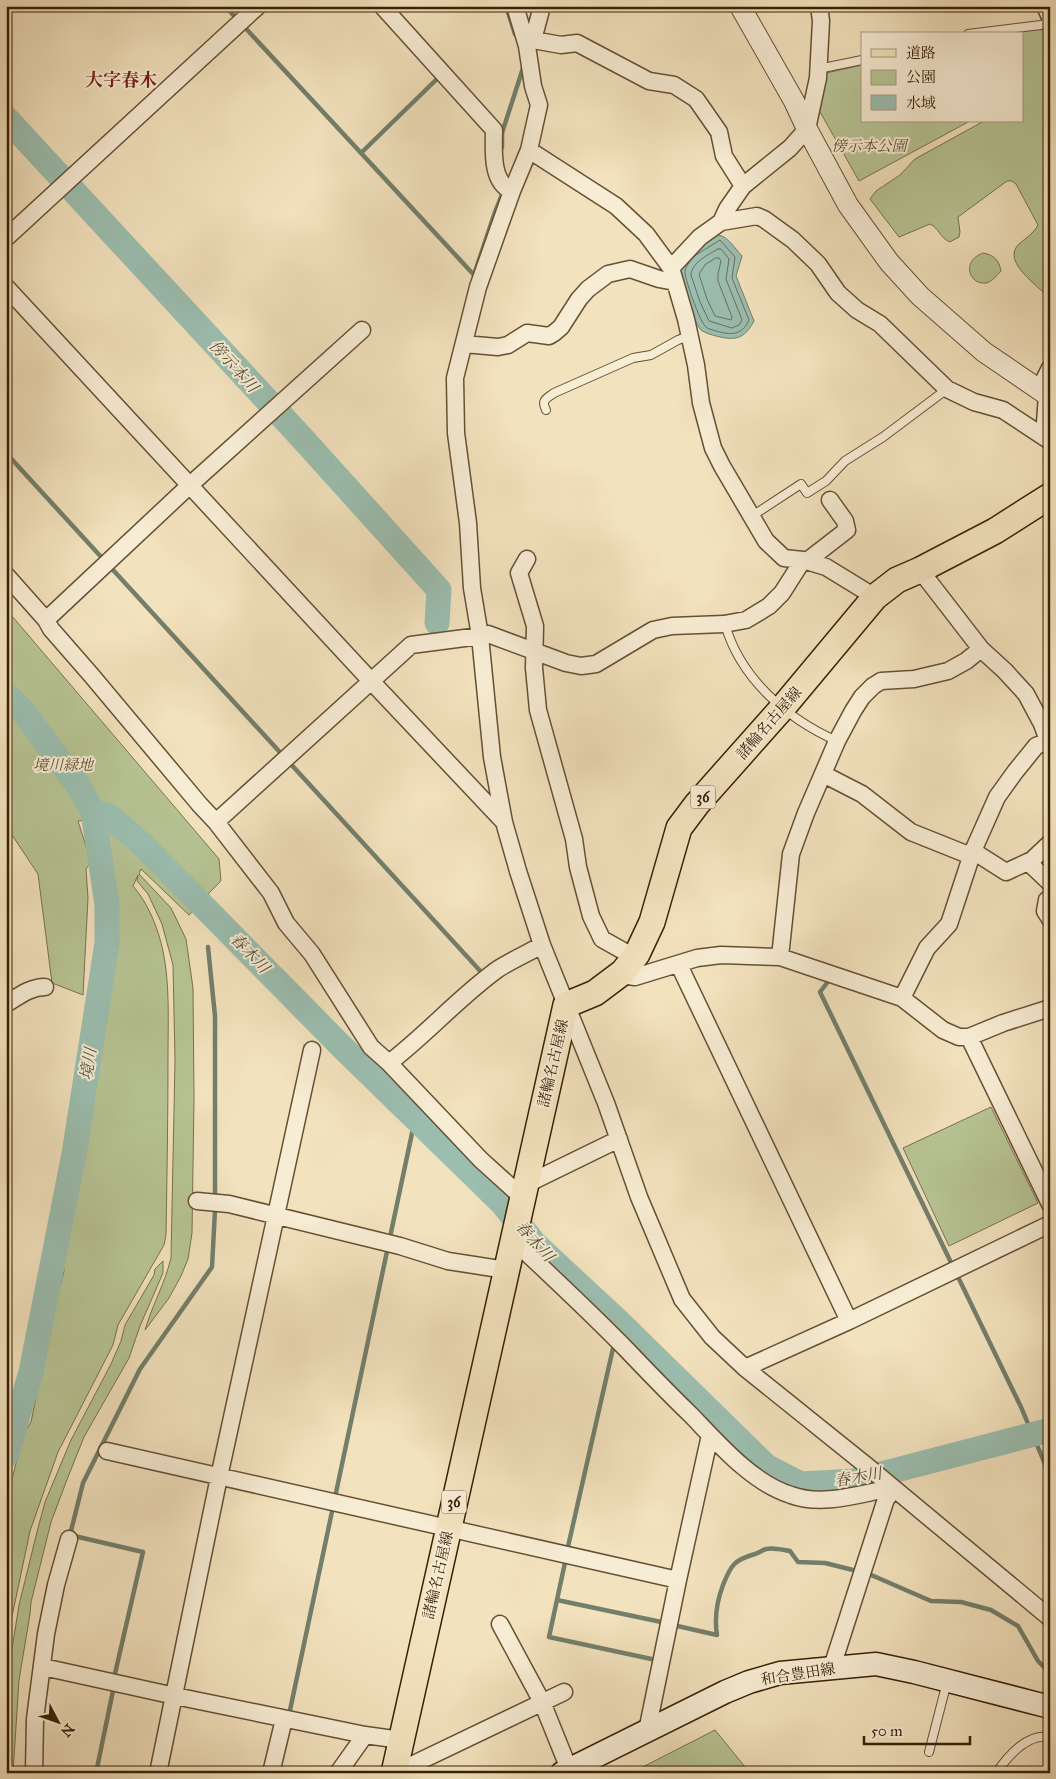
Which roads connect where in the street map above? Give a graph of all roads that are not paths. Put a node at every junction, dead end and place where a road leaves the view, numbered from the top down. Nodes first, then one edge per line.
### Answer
1 (258, 6) edge
2 (382, 6) edge
3 (515, 6) edge
4 (542, 6) edge
5 (740, 6) edge
6 (819, 6) edge
7 (1045, 6) edge
8 (1050, 17) edge
9 (1050, 22) edge
10 (984, 32) edge
11 (529, 40) junction
12 (861, 60) edge
13 (818, 69) junction
14 (807, 129) junction
15 (529, 150) junction
16 (743, 186) junction
17 (512, 191) junction
18 (721, 222) junction
19 (6, 238) edge
20 (673, 275) junction
21 (6, 287) edge
22 (362, 330) dead end
23 (689, 336) junction
24 (464, 344) junction
25 (1050, 368) edge
26 (947, 390) junction
27 (1045, 394) edge
28 (546, 410) dead end
29 (1047, 439) edge
30 (190, 485) junction
31 (1050, 496) edge
32 (830, 500) dead end
33 (752, 516) junction
34 (527, 559) dead end
35 (805, 561) junction
36 (920, 570) junction
37 (6, 575) edge
38 (875, 597) junction
39 (46, 620) junction
40 (725, 623) junction
41 (480, 636) junction
42 (981, 649) junction
43 (535, 650) junction
44 (371, 681) junction
45 (783, 708) junction
46 (1046, 721) edge
47 (837, 742) junction
48 (1049, 744) edge
49 (823, 774) junction
50 (216, 822) junction
51 (504, 822) junction
52 (1050, 843) edge
53 (972, 853) junction
54 (1028, 862) junction
55 (1050, 883) edge
56 (1050, 898) edge
57 (1050, 919) edge
58 (542, 945) junction
59 (780, 956) junction
60 (629, 964) junction
61 (679, 965) junction
62 (45, 987) dead end
63 (902, 998) junction
64 (6, 1004) edge
65 (566, 1005) junction
66 (1050, 1008) edge
67 (969, 1038) junction
68 (312, 1050) dead end
69 (389, 1063) junction
70 (619, 1139) junction
71 (523, 1194) junction
72 (197, 1201) dead end
73 (1050, 1204) edge
74 (276, 1216) junction
75 (1050, 1224) edge
76 (513, 1235) junction
77 (506, 1270) junction
78 (849, 1321) junction
79 (745, 1368) junction
80 (710, 1436) junction
81 (107, 1450) dead end
82 (220, 1477) junction
83 (887, 1489) junction
84 (449, 1527) junction
85 (69, 1539) dead end
86 (678, 1580) junction
87 (1050, 1618) edge
88 (500, 1624) dead end
89 (42, 1667) junction
90 (832, 1667) junction
91 (948, 1680) junction
92 (564, 1692) dead end
93 (175, 1696) junction
94 (542, 1702) junction
95 (1050, 1706) edge
96 (284, 1718) junction
97 (647, 1731) junction
98 (365, 1735) junction
99 (1050, 1737) edge
100 (401, 1740) junction
101 (929, 1752) dead end
102 (566, 1771) edge
103 (34, 1773) edge
104 (158, 1773) edge
105 (271, 1773) edge
106 (338, 1773) edge
107 (395, 1773) edge
108 (996, 1773) edge

1 - 19 street
2 - 17 street
3 - 11 street
4 - 11 street
5 - 14 street
6 - 13 street
7 - 8 street
9 - 10 lane
11 - 15 street
11 - 16 street
12 - 13 lane
13 - 14 street
14 - 16 street
14 - 27 street
15 - 17 street
15 - 20 street
16 - 18 street
17 - 24 street
18 - 20 street
18 - 26 street
20 - 23 street
20 - 24 street
21 - 30 street
22 - 30 street
23 - 28 lane
23 - 33 street
24 - 41 street
25 - 27 street
26 - 29 street
26 - 33 lane
27 - 29 street
30 - 39 street
30 - 44 street
31 - 36 main road, 諸輪名古屋線 / 36
32 - 35 street
33 - 35 street
34 - 43 street
35 - 38 street
35 - 40 street
36 - 38 main road, 諸輪名古屋線 / 36
36 - 42 street
37 - 39 street
38 - 45 main road, 諸輪名古屋線 / 36
39 - 50 street
40 - 43 street
40 - 45 lane
41 - 43 street
41 - 44 street
41 - 51 street
42 - 46 street
42 - 47 street
43 - 60 street
44 - 50 street
44 - 51 street
45 - 47 lane
45 - 60 main road, 諸輪名古屋線 / 36
46 - 48 street
47 - 49 street
48 - 53 street
49 - 53 street
49 - 59 street
50 - 69 street
51 - 58 street
52 - 54 street
53 - 54 street
53 - 63 street
54 - 55 street
56 - 57 street
58 - 65 street
58 - 69 street
59 - 61 street
59 - 63 street
60 - 61 street
60 - 65 main road, 諸輪名古屋線 / 36
61 - 78 street
62 - 64 street
63 - 67 street
65 - 70 street
65 - 71 main road, 諸輪名古屋線 / 36
66 - 67 street
67 - 73 street
68 - 74 street
69 - 71 street
70 - 71 street
70 - 79 street
71 - 76 main road, 諸輪名古屋線 / 36
72 - 74 street
74 - 77 street
74 - 82 street
75 - 78 street
76 - 77 main road, 諸輪名古屋線 / 36
76 - 80 street
77 - 84 main road, 諸輪名古屋線 / 36
78 - 79 street
79 - 83 street
80 - 83 street
80 - 86 street
81 - 82 street
82 - 84 street
82 - 93 street
83 - 87 street
83 - 90 street
84 - 86 street
84 - 100 main road, 諸輪名古屋線 / 36
85 - 89 street
86 - 97 street
88 - 94 street
89 - 93 street
89 - 103 street
90 - 91 main road, 和合豊田線
90 - 97 main road, 和合豊田線
91 - 95 main road, 和合豊田線
91 - 101 lane
92 - 94 street
93 - 96 street
93 - 104 street
94 - 102 street
94 - 107 street
96 - 98 street
96 - 105 street
97 - 102 main road, 和合豊田線
98 - 100 street
98 - 106 street
99 - 108 lane
100 - 107 main road, 諸輪名古屋線 / 36

